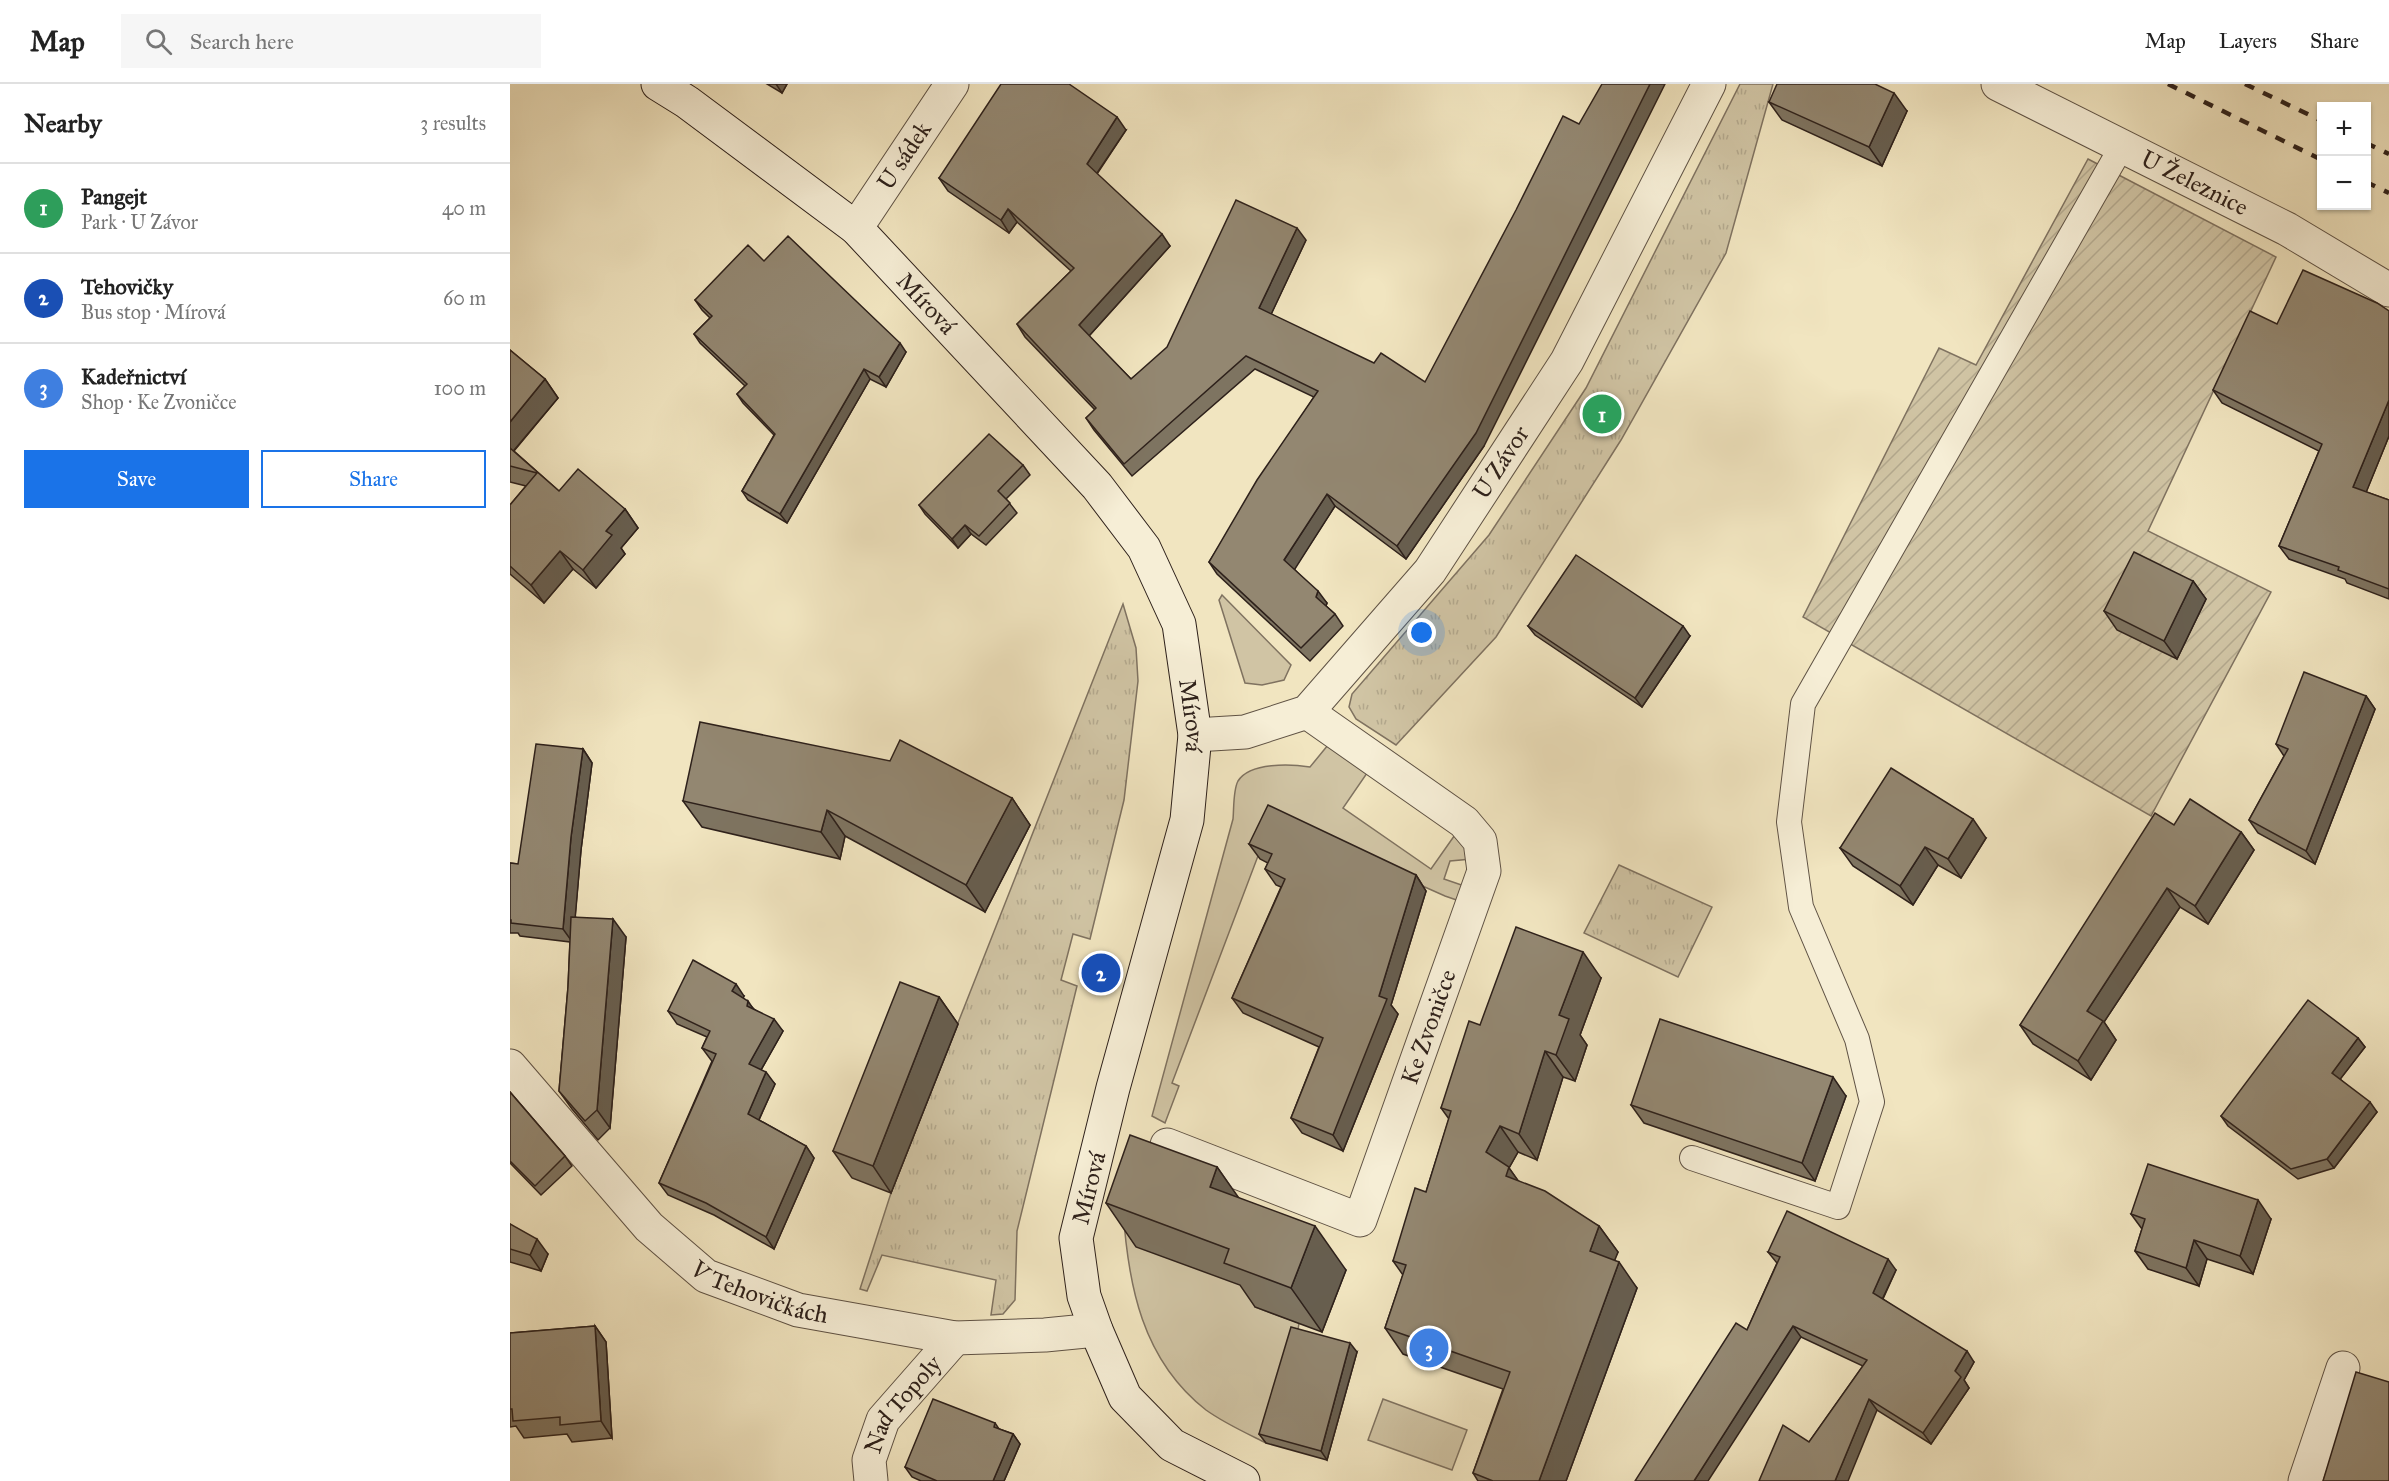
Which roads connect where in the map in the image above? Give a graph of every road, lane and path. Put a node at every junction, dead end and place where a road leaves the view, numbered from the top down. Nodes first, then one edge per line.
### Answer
1 (658, 84) edge
2 (952, 84) edge
3 (1709, 84) edge
4 (1998, 84) edge
5 (2122, 146) junction
6 (856, 228) junction
7 (2389, 290) edge
8 (1307, 712) junction
9 (1194, 735) junction
10 (510, 1066) edge
11 (1167, 1145) dead end
12 (1692, 1158) dead end
13 (1096, 1330) junction
14 (955, 1338) junction
15 (2343, 1368) dead end
16 (871, 1481) edge
17 (1244, 1481) edge
18 (2305, 1481) edge

1 - 6 street, Mírová
2 - 6 street, U sádek
3 - 8 street, U Závor
4 - 5 street, U Železnice
5 - 7 street, U Železnice
5 - 12 lane
6 - 9 street, Mírová
8 - 9 street
8 - 11 street, Ke Zvoničce
9 - 13 street, Mírová
10 - 14 street, V Tehovičkách
13 - 14 street, V Tehovičkách
13 - 17 street, Mírová
14 - 16 street, Nad Topoly
15 - 18 street

